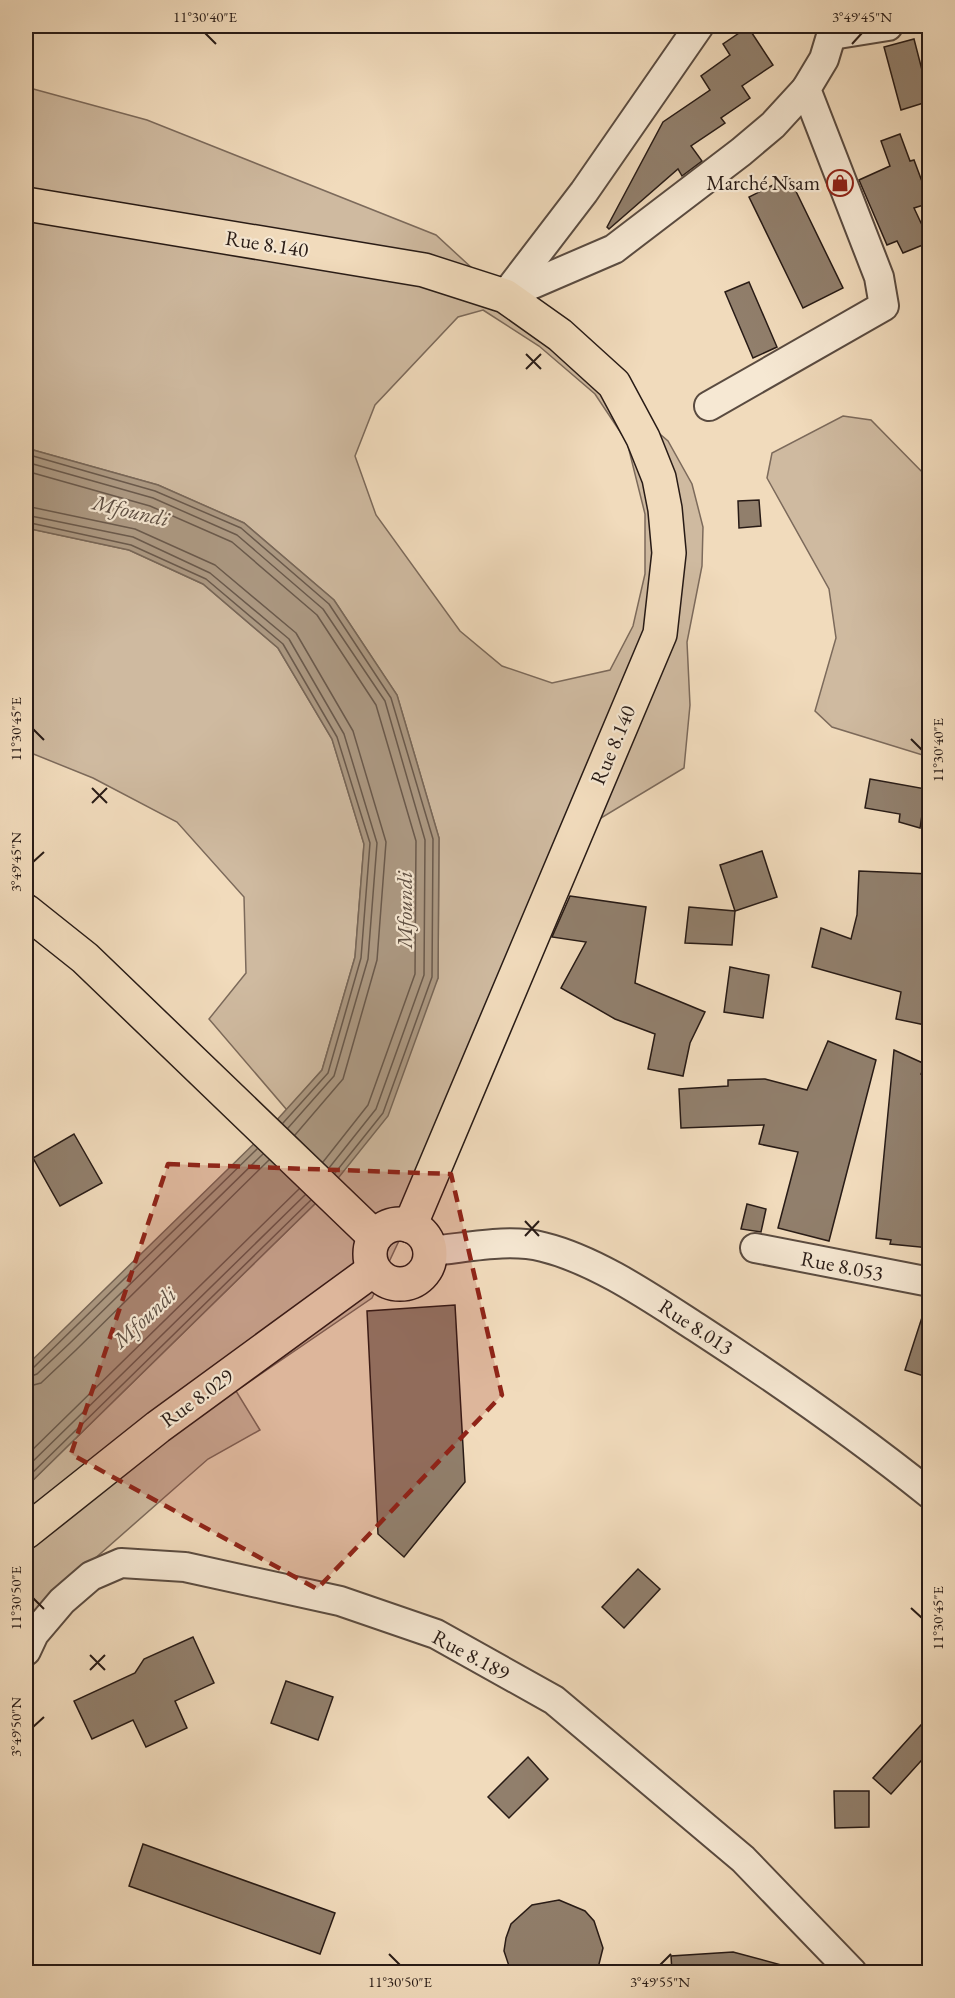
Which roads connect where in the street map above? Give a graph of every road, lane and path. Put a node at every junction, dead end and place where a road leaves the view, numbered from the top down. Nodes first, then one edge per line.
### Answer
1 (699, 26) edge
2 (888, 26) edge
3 (833, 30) edge
4 (806, 89) junction
5 (26, 204) edge
6 (505, 296) junction
7 (709, 406) dead end
8 (26, 911) edge
9 (410, 1226) junction
10 (375, 1237) junction
11 (755, 1248) dead end
12 (430, 1251) junction
13 (373, 1270) junction
14 (930, 1282) edge
15 (930, 1494) edge
16 (26, 1532) edge
17 (26, 1651) edge
18 (852, 1972) edge

1 - 6 street
2 - 3 street
3 - 4 street
4 - 6 street
4 - 7 street
5 - 6 main road, Rue 8.140
6 - 9 main road, Rue 8.140
8 - 10 main road
9 - 10 main road
9 - 12 main road
10 - 13 main road
11 - 14 street, Rue 8.053
12 - 13 main road
12 - 15 street, Rue 8.013
13 - 16 main road, Rue 8.029
17 - 18 street, Rue 8.189

